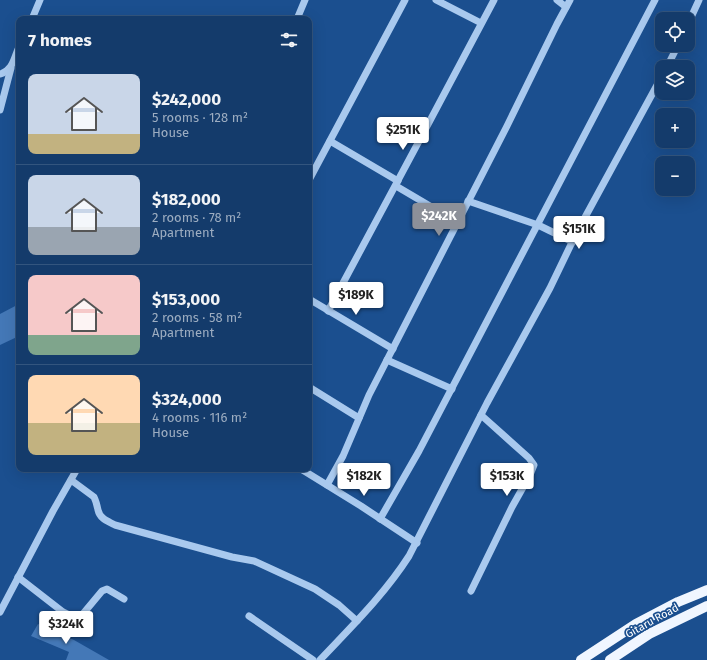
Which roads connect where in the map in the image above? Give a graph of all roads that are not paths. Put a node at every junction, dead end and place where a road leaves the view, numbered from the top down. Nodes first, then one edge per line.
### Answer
1 (40, 0) edge
2 (305, 0) edge
3 (405, 0) edge
4 (436, 0) edge
5 (494, 0) edge
6 (556, 0) edge
7 (570, 0) edge
8 (656, 0) edge
9 (699, 0) edge
10 (566, 7) junction
11 (694, 12) edge
12 (33, 16) edge
13 (298, 16) edge
14 (481, 23) junction
15 (16, 55) edge
16 (11, 68) junction
17 (0, 74) edge
18 (655, 89) edge
19 (0, 110) edge
20 (330, 141) junction
21 (312, 174) edge
22 (397, 184) junction
23 (468, 201) junction
24 (457, 222) junction
25 (538, 225) junction
26 (573, 242) junction
27 (312, 301) edge
28 (328, 310) junction
29 (393, 349) junction
30 (387, 360) junction
31 (312, 389) edge
32 (452, 389) junction
33 (481, 415) junction
34 (359, 418) junction
35 (75, 472) edge
36 (306, 472) edge
37 (71, 480) junction
38 (327, 485) junction
39 (380, 519) junction
40 (417, 543) junction
41 (18, 577) junction
42 (707, 590) edge
43 (471, 591) dead end
44 (124, 599) dead end
45 (707, 606) edge
46 (0, 612) edge
47 (249, 616) dead end
48 (357, 621) junction
49 (313, 660) edge
50 (320, 660) edge
51 (581, 660) edge
52 (610, 660) edge

1 - 12 street
2 - 13 street
3 - 20 street
4 - 14 street
5 - 14 street
6 - 10 street
7 - 10 street
8 - 25 street
9 - 11 street
10 - 23 street
14 - 22 street
15 - 16 street
16 - 17 street
16 - 19 street
18 - 26 street
20 - 21 street
20 - 22 street
22 - 24 street
22 - 28 street
23 - 24 street
23 - 25 street
24 - 29 street
25 - 26 street
25 - 32 street
26 - 33 street
27 - 28 street
28 - 29 street
29 - 30 street
30 - 32 street
30 - 34 street
31 - 34 street
32 - 39 street
33 - 40 street
33 - 43 street
34 - 38 street
35 - 37 street
36 - 38 street
37 - 41 street
37 - 48 street
38 - 39 street
39 - 40 street
40 - 48 street
41 - 44 street
41 - 46 street
42 - 51 main road
45 - 52 main road, Gitaru Road
47 - 49 street
48 - 50 street

